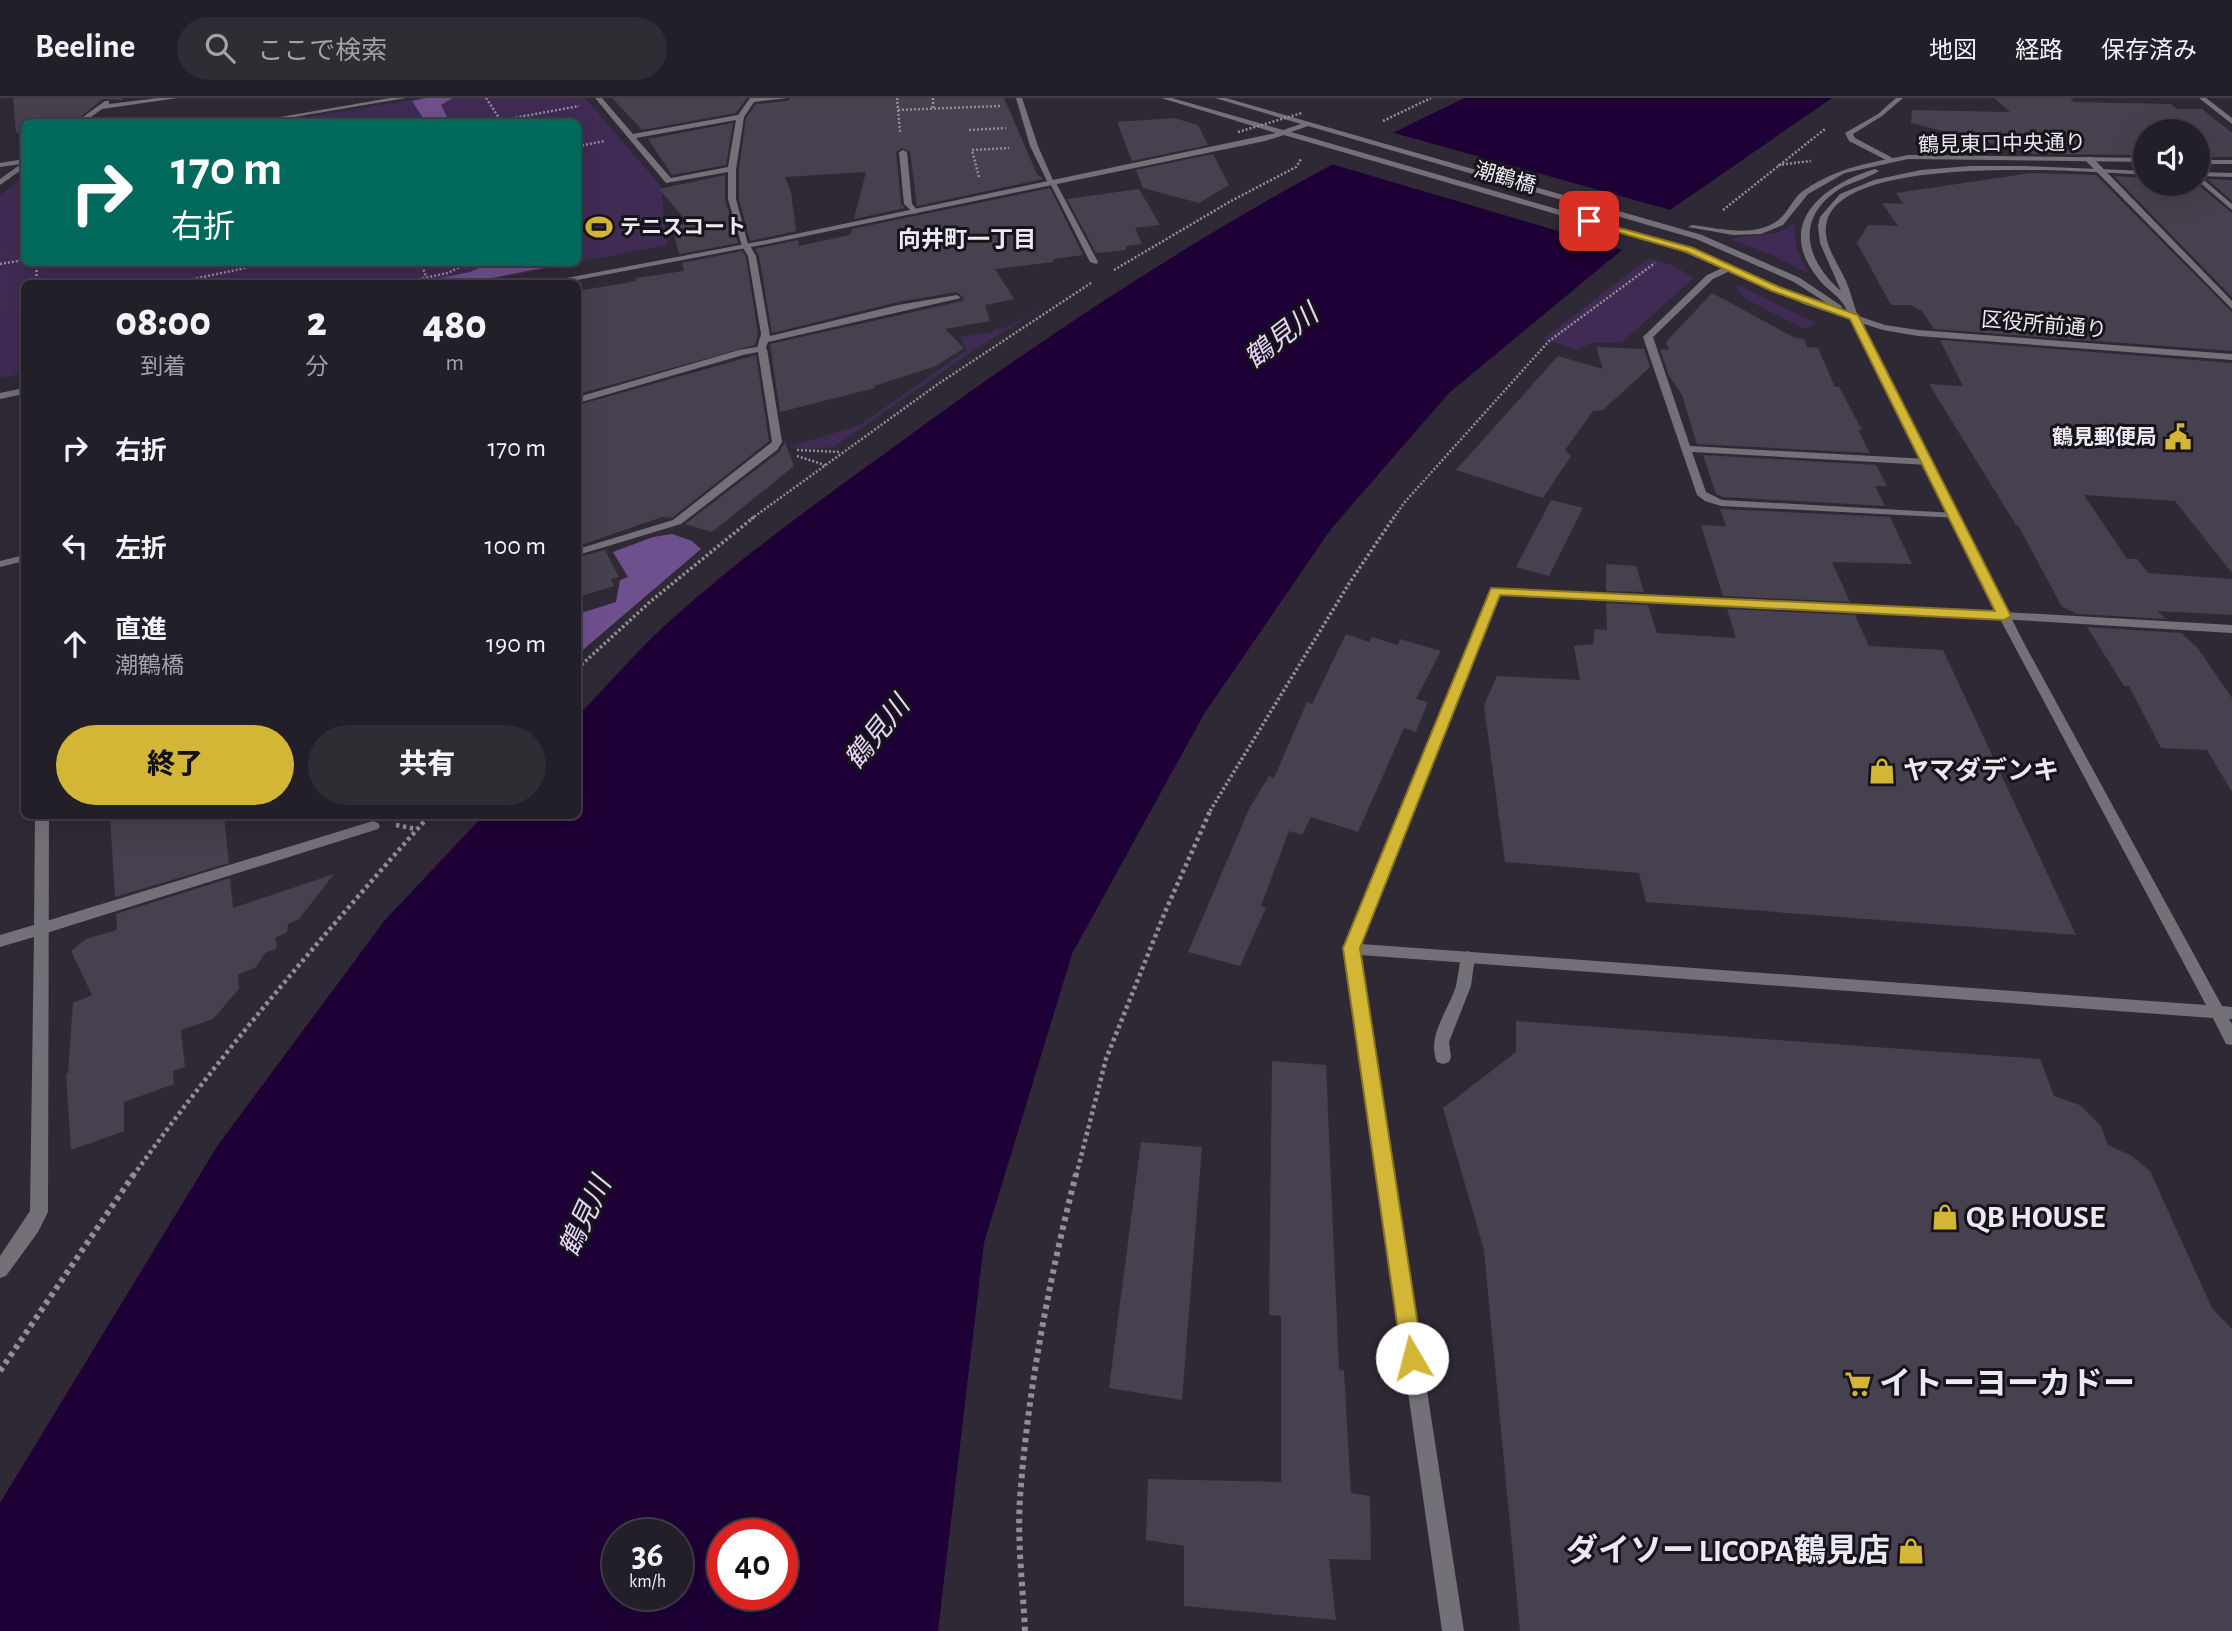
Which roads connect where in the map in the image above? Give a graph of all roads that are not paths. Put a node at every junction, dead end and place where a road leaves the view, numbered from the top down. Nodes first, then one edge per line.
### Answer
1 (111, 98) edge
2 (175, 98) edge
3 (403, 98) edge
4 (785, 98) edge
5 (1164, 98) edge
6 (1190, 98) edge
7 (1217, 98) edge
8 (1900, 98) edge
9 (2202, 98) edge
10 (753, 99) edge
11 (599, 100) edge
12 (1020, 101) edge
13 (354, 102) edge
14 (100, 107) junction
15 (740, 117) junction
16 (84, 119) edge
17 (270, 119) edge
18 (2232, 121) edge
19 (1308, 124) junction
20 (1284, 132) junction
21 (630, 137) junction
22 (902, 152) road end
23 (1953, 158) junction
24 (1888, 159) junction
25 (2089, 159) junction
26 (2133, 160) edge
27 (2210, 162) edge
28 (2232, 162) edge
29 (21, 163) edge
30 (0, 165) edge
31 (21, 166) edge
32 (732, 169) junction
33 (2101, 171) junction
34 (2133, 172) edge
35 (2210, 175) edge
36 (2232, 175) edge
37 (0, 183) edge
38 (1052, 183) junction
39 (2210, 187) edge
40 (2232, 208) edge
41 (915, 212) junction
42 (1683, 229) junction
43 (746, 246) junction
44 (1094, 262) dead end
45 (1730, 268) junction
46 (561, 280) edge
47 (957, 298) dead end
48 (1847, 301) junction
49 (2232, 306) edge
50 (1854, 317) junction
51 (763, 345) junction
52 (2232, 357) edge
53 (21, 392) edge
54 (0, 396) edge
55 (581, 399) edge
56 (1685, 449) junction
57 (1928, 462) junction
58 (1955, 516) junction
59 (581, 551) edge
60 (21, 559) edge
61 (0, 564) edge
62 (2004, 616) junction
63 (2232, 629) edge
64 (42, 819) edge
65 (373, 826) dead end
66 (40, 929) junction
67 (0, 941) edge
68 (1352, 948) junction
69 (1468, 957) junction
70 (2224, 1012) edge
71 (2232, 1039) edge
72 (1443, 1057) dead end
73 (0, 1270) edge
74 (1452, 1631) edge

1 - 14 street
2 - 14 street
3 - 13 street
4 - 10 street
5 - 20 street
6 - 20 street
7 - 19 street, 潮鶴橋
8 - 24 street
9 - 18 street
10 - 15 street
11 - 21 street
12 - 38 street
13 - 17 street
14 - 16 street
15 - 21 street
15 - 32 street
19 - 20 street
19 - 42 street, 潮鶴橋
20 - 38 street
20 - 45 street, 潮鶴橋
21 - 32 street
22 - 41 street
23 - 24 street
23 - 25 street, 鶴見東口中央通り
23 - 48 street, 鶴見東口中央通り
24 - 42 street
25 - 26 street, 鶴見東口中央通り
25 - 33 street
27 - 28 street
29 - 30 street
31 - 37 street
32 - 43 street
33 - 34 street, 鶴見東口中央通り
33 - 48 street, 鶴見東口中央通り
33 - 49 street
35 - 36 street
38 - 41 street
38 - 44 street
39 - 40 street
41 - 43 street
42 - 50 street
43 - 46 street
43 - 51 street
45 - 50 street, 区役所前通り
45 - 56 street
47 - 51 street
48 - 50 street, 鶴見東口中央通り
50 - 52 street, 区役所前通り
50 - 57 street, 鶴見東口中央通り
51 - 55 street
51 - 59 street
53 - 54 street
56 - 57 street
56 - 58 street
57 - 58 street, 鶴見東口中央通り
58 - 62 street, 鶴見東口中央通り
60 - 61 street
62 - 63 street
62 - 68 street
62 - 70 street, 鶴見東口中央通り
64 - 66 street
65 - 66 street
66 - 67 street
66 - 73 street
68 - 69 street
68 - 74 street
69 - 70 street
69 - 72 street
70 - 71 street, 鶴見東口中央通り

